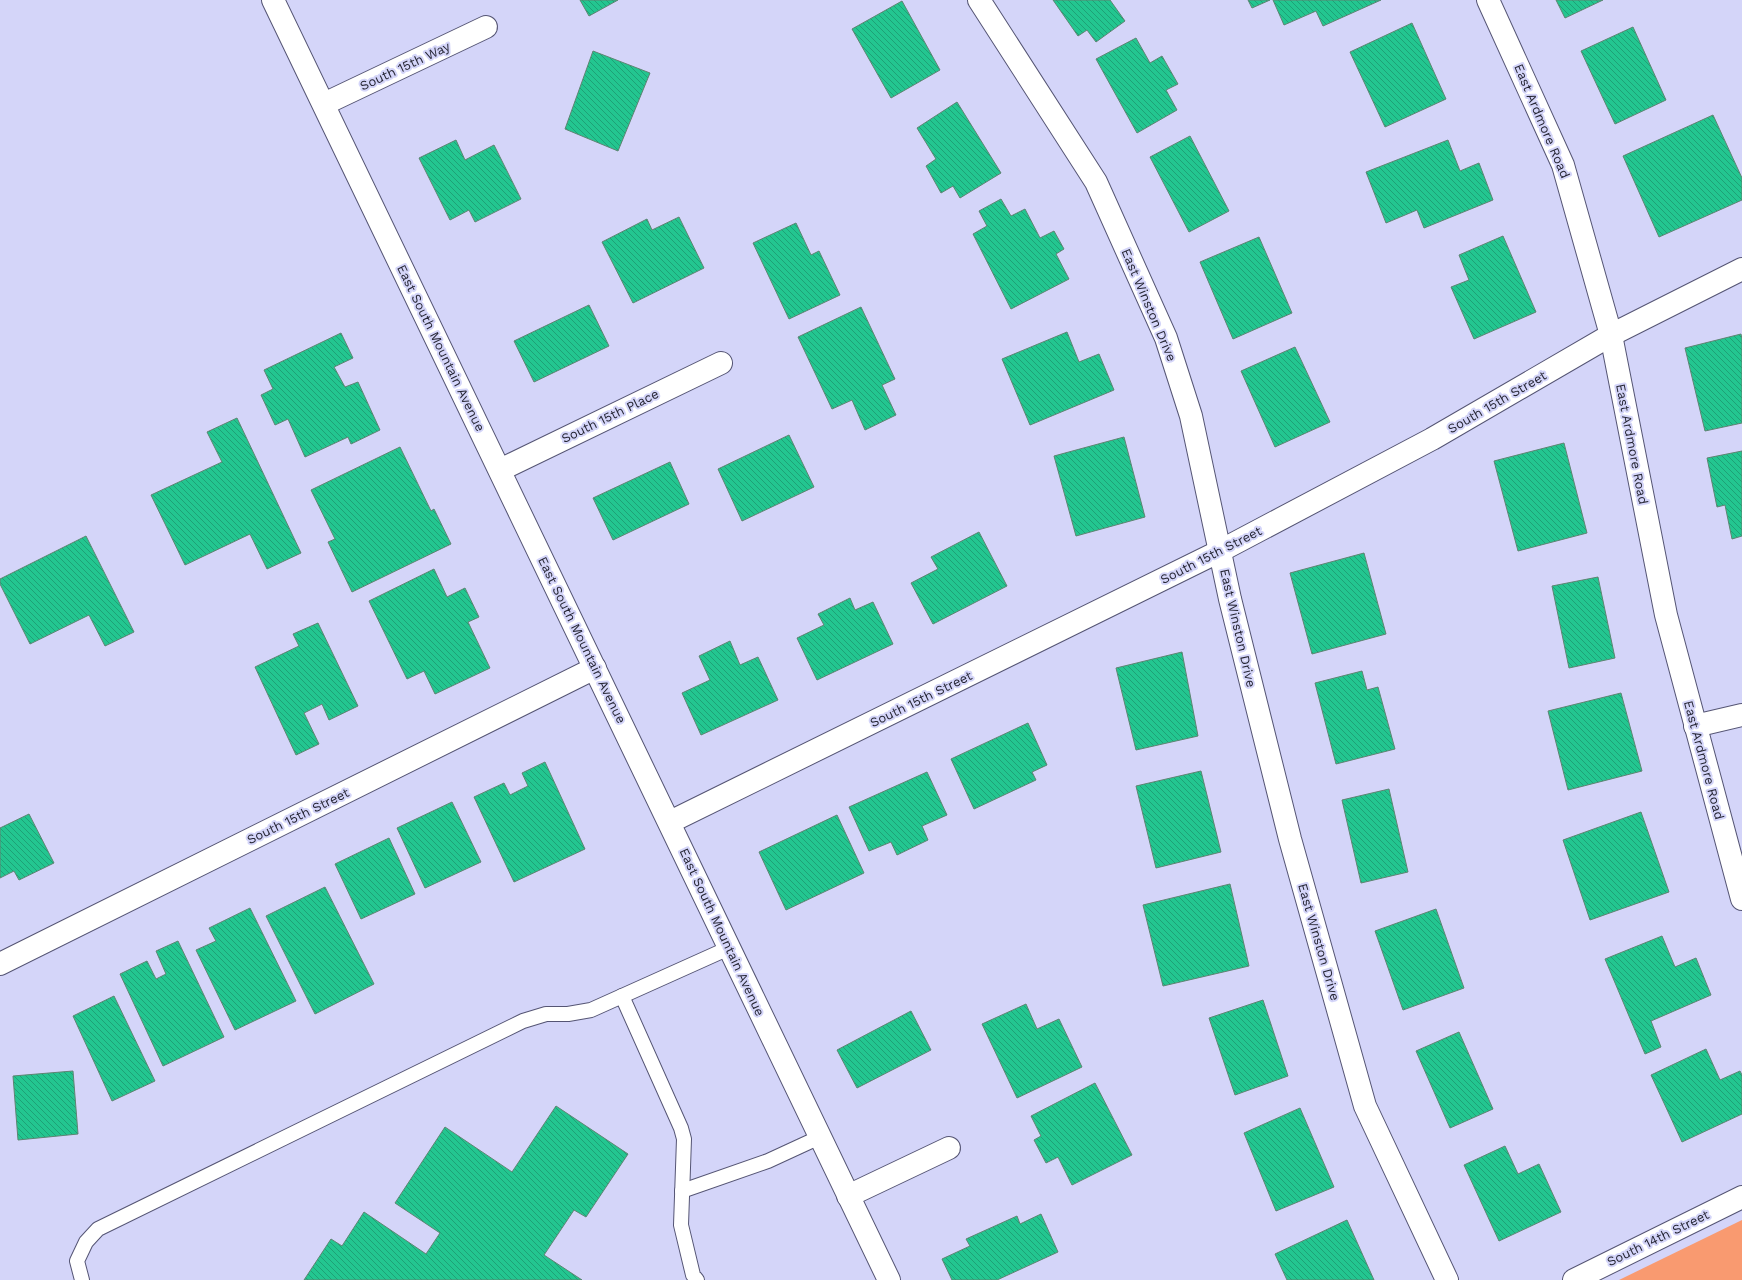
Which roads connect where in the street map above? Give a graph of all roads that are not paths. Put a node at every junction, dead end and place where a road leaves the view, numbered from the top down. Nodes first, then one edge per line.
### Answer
1 (273, 0) edge
2 (979, 0) edge
3 (1488, 0) edge
4 (486, 27) dead end
5 (324, 104) junction
6 (1742, 268) edge
7 (1611, 335) junction
8 (721, 363) dead end
9 (500, 470) junction
10 (1220, 551) junction
11 (595, 668) junction
12 (1742, 715) edge
13 (1695, 726) junction
14 (670, 822) junction
15 (1742, 899) edge
16 (729, 948) junction
17 (0, 964) edge
18 (622, 996) junction
19 (820, 1137) junction
20 (949, 1148) dead end
21 (682, 1190) junction
22 (848, 1196) junction
23 (1742, 1197) edge
24 (82, 1280) edge
25 (697, 1280) edge
26 (889, 1280) edge
27 (1447, 1280) edge
28 (1574, 1280) edge

1 - 5 street, East South Mountain Avenue
2 - 10 street, East Winston Drive
3 - 7 street, East Ardmore Road
4 - 5 street, South 15th Way
5 - 9 street, East South Mountain Avenue
6 - 7 street, South 15th Street
7 - 10 street, South 15th Street
7 - 13 street, East Ardmore Road
8 - 9 street, South 15th Place
9 - 11 street, East South Mountain Avenue
10 - 14 street, South 15th Street
10 - 27 street, East Winston Drive
11 - 14 street, East South Mountain Avenue
11 - 17 street, South 15th Street
12 - 13 street
13 - 15 street, East Ardmore Road
14 - 16 street, East South Mountain Avenue
16 - 18 lane
16 - 19 street, East South Mountain Avenue
18 - 21 lane
18 - 24 lane
19 - 21 lane
19 - 22 street, East South Mountain Avenue
20 - 22 street
21 - 25 lane
22 - 26 street, East South Mountain Avenue
23 - 28 street, South 14th Street

